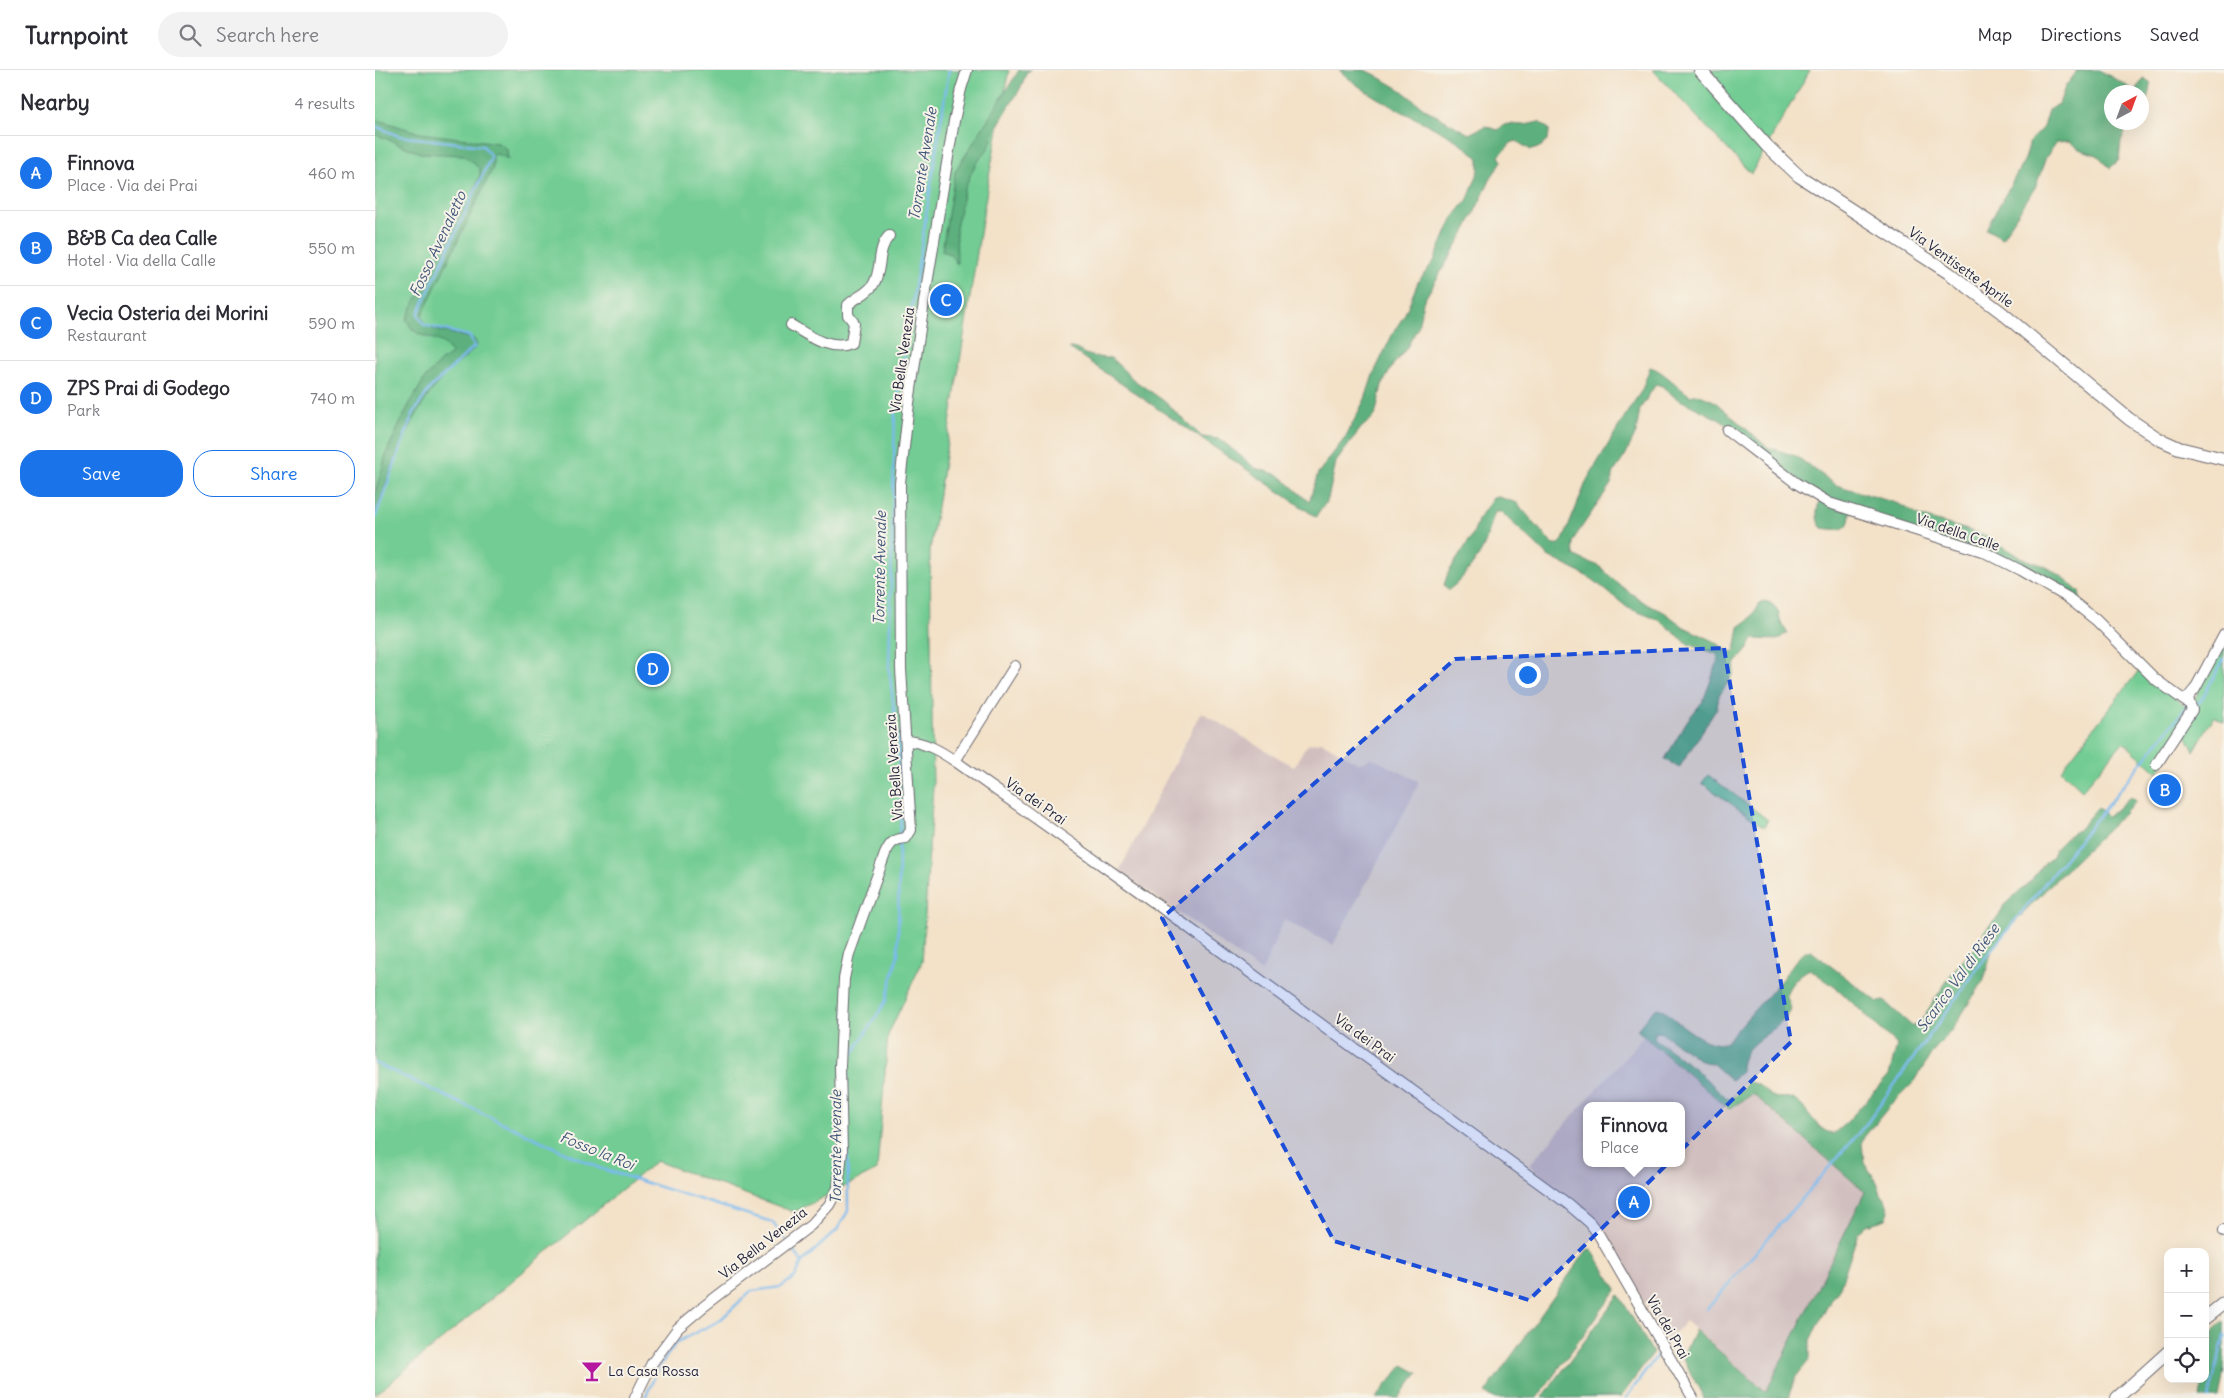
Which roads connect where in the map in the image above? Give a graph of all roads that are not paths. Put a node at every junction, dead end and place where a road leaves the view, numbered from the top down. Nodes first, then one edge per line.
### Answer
1 (967, 70) edge
2 (1700, 70) edge
3 (889, 236) dead end
4 (791, 325) dead end
5 (1727, 430) dead end
6 (2224, 459) edge
7 (2224, 635) edge
8 (1015, 666) dead end
9 (2188, 699) junction
10 (907, 741) junction
11 (955, 761) junction
12 (2156, 765) dead end
13 (2224, 1303) edge
14 (2209, 1315) edge
15 (2164, 1356) edge
16 (635, 1398) edge
17 (1693, 1398) edge
18 (2117, 1398) edge

1 - 10 street, Via Bella Venezia
2 - 6 main road, Via Ventisette Aprile
3 - 4 street
5 - 9 street, Via della Calle
7 - 9 street
8 - 11 street
9 - 12 street
10 - 11 street, Via dei Prai
10 - 16 street, Via Bella Venezia
11 - 17 street, Via dei Prai
13 - 14 main road
15 - 18 main road

